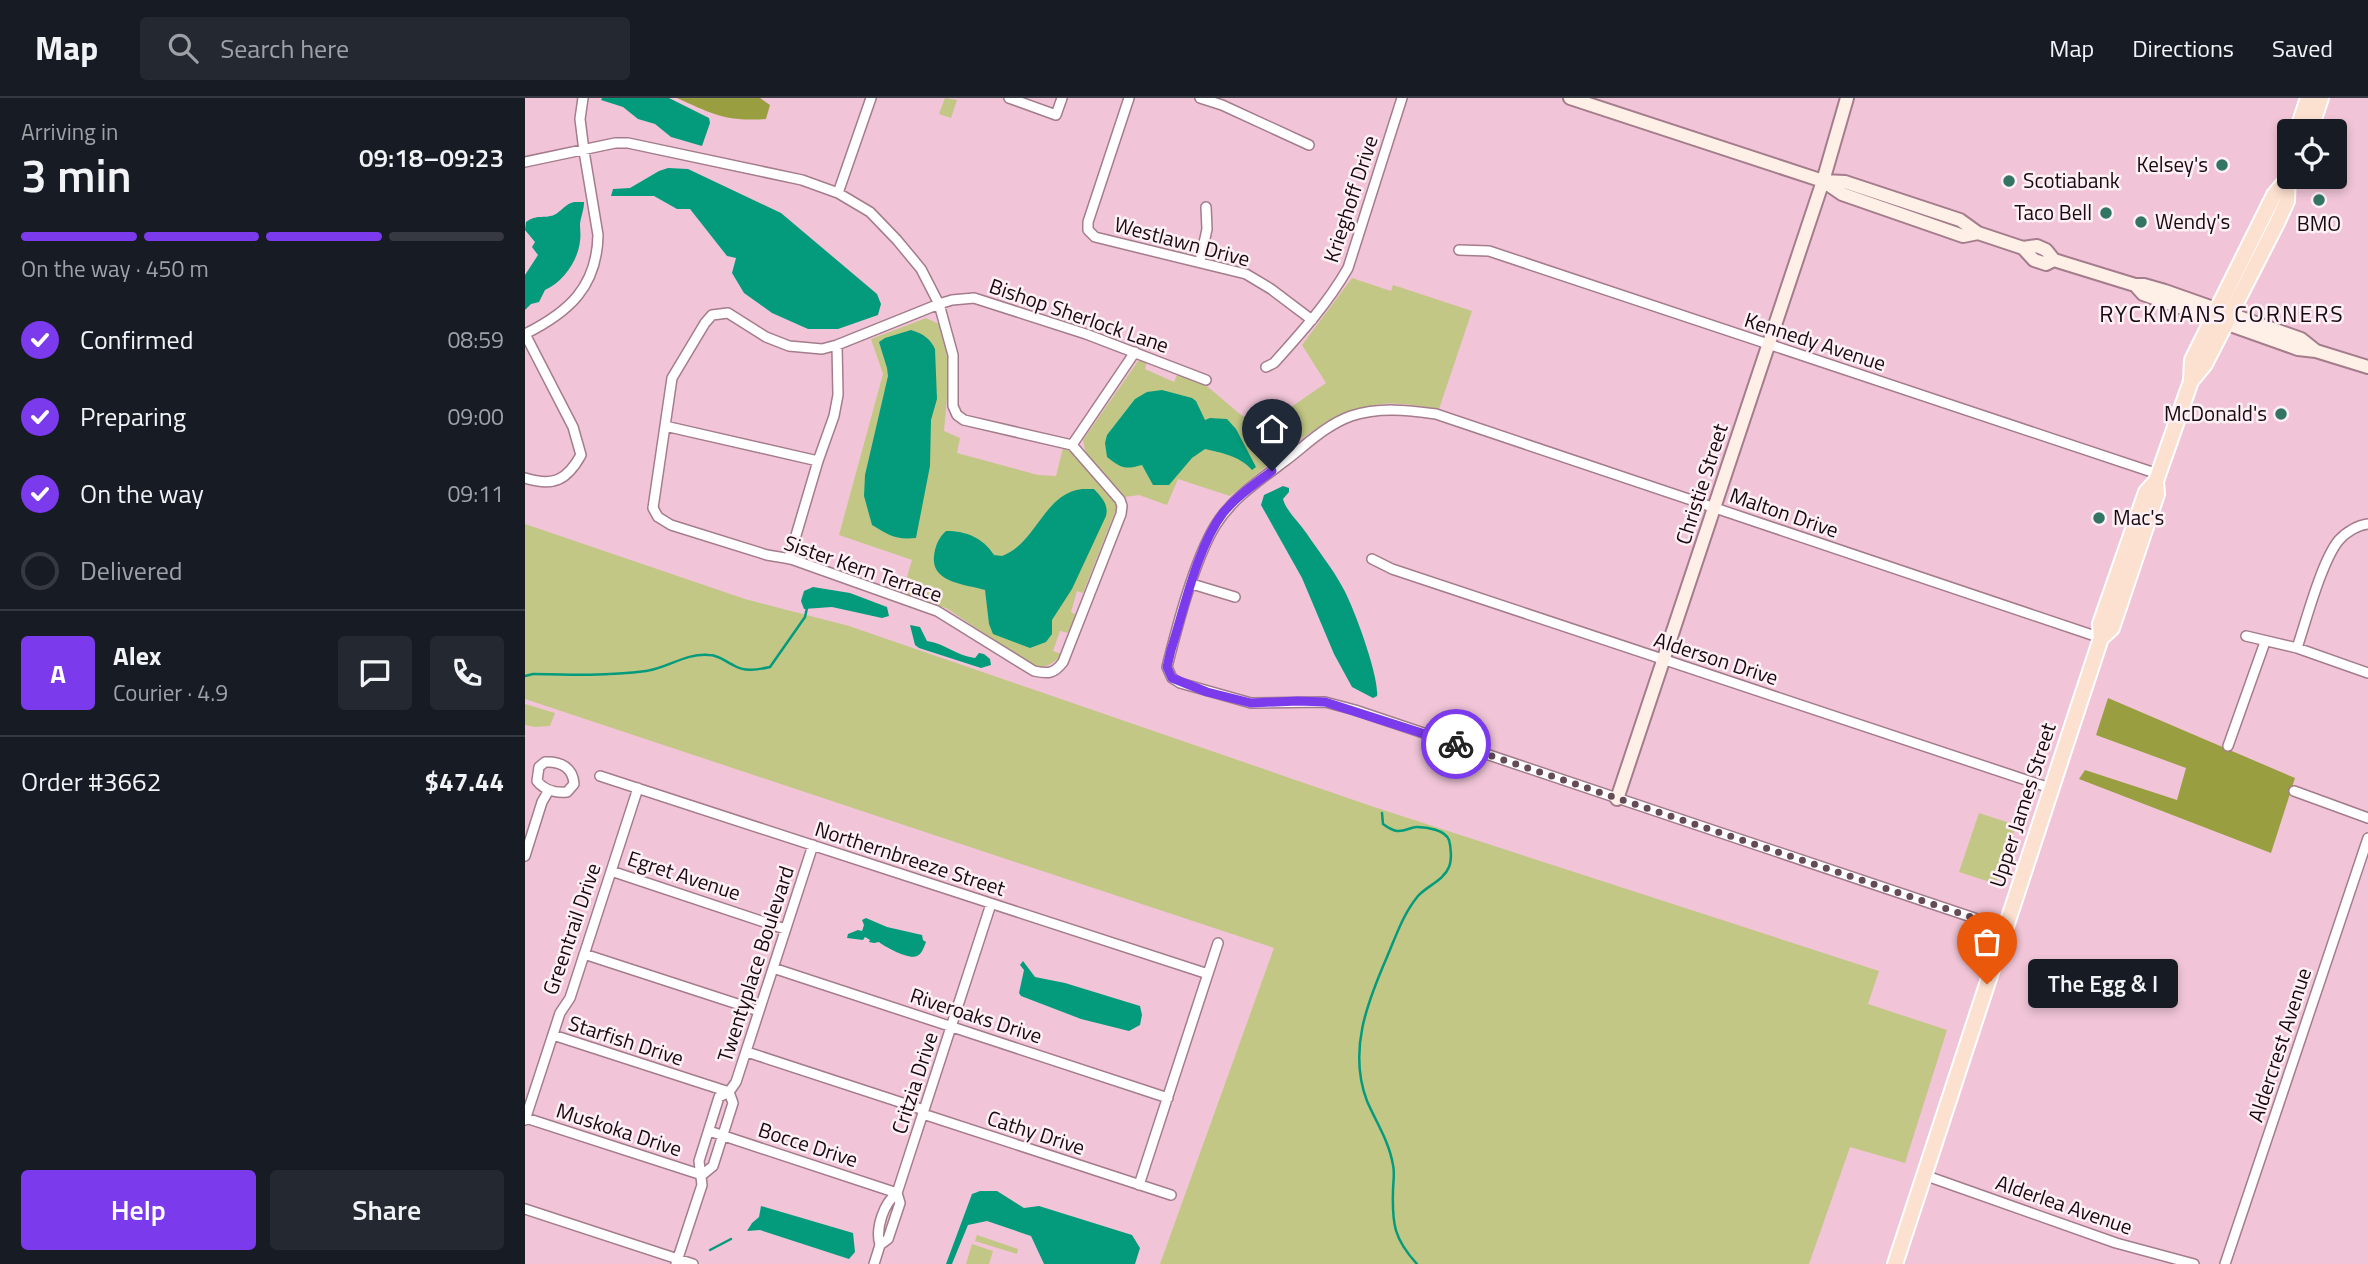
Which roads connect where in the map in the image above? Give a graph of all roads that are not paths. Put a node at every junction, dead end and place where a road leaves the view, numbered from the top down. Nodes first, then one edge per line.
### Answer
1 (583, 98) edge
2 (871, 98) edge
3 (1009, 98) edge
4 (1062, 98) edge
5 (1129, 98) edge
6 (1200, 98) edge
7 (1402, 98) edge
8 (1570, 98) edge
9 (1847, 98) edge
10 (2308, 98) edge
11 (2321, 98) edge
12 (2301, 119) edge
13 (2314, 119) edge
14 (1309, 145) dead end
15 (584, 150) junction
16 (525, 162) edge
17 (1823, 181) junction
18 (2288, 189) edge
19 (838, 193) junction
20 (1206, 207) dead end
21 (1459, 250) dead end
22 (1200, 262) junction
23 (939, 304) junction
24 (2221, 317) junction
25 (1312, 320) junction
26 (525, 334) edge
27 (1768, 344) junction
28 (837, 345) junction
29 (1135, 352) junction
30 (1266, 367) dead end
31 (2368, 367) edge
32 (1206, 380) dead end
33 (665, 426) junction
34 (1072, 445) junction
35 (818, 461) junction
36 (2157, 477) junction
37 (525, 478) edge
38 (1714, 508) junction
39 (2368, 524) edge
40 (789, 559) junction
41 (1371, 559) dead end
42 (1192, 584) junction
43 (1235, 597) dead end
44 (2246, 636) dead end
45 (2101, 638) junction
46 (2265, 642) junction
47 (2297, 648) junction
48 (1664, 660) junction
49 (2368, 673) edge
50 (2228, 746) dead end
51 (600, 776) dead end
52 (638, 788) junction
53 (2050, 788) junction
54 (549, 790) junction
55 (2294, 791) dead end
56 (1617, 799) junction
57 (2368, 818) edge
58 (2368, 838) edge
59 (813, 845) junction
60 (525, 856) edge
61 (611, 871) junction
62 (991, 904) junction
63 (2004, 928) junction
64 (785, 929) junction
65 (1218, 943) dead end
66 (584, 954) junction
67 (773, 968) junction
68 (1208, 974) junction
69 (759, 1011) junction
70 (952, 1027) junction
71 (553, 1035) junction
72 (747, 1052) junction
73 (729, 1092) junction
74 (1168, 1098) junction
75 (923, 1112) junction
76 (525, 1119) edge
77 (709, 1131) junction
78 (723, 1135) junction
79 (702, 1175) junction
80 (1924, 1175) junction
81 (1139, 1185) junction
82 (897, 1192) junction
83 (1171, 1195) dead end
84 (525, 1209) edge
85 (677, 1261) edge
86 (693, 1264) edge
87 (874, 1264) edge
88 (1895, 1264) edge
89 (2195, 1264) edge
90 (2225, 1264) edge

1 - 15 street
2 - 19 street
3 - 4 street
5 - 22 street, Westlawn Drive
6 - 14 street
7 - 25 street, Krieghoff Drive
8 - 17 main road
9 - 17 main road, Christie Street
10 - 12 main road
11 - 13 main road
15 - 16 street
15 - 19 street
15 - 26 street
17 - 24 main road
17 - 27 main road, Christie Street
18 - 24 main road, Upper James Street
19 - 23 street
20 - 22 street
21 - 27 street, Kennedy Avenue
22 - 25 street, Westlawn Drive
23 - 28 street, Bishop Sherlock Lane
23 - 29 street, Bishop Sherlock Lane
23 - 34 street
24 - 31 main road
24 - 36 main road, Upper James Street
25 - 30 street, Krieghoff Drive
26 - 37 street
27 - 36 street, Kennedy Avenue
27 - 38 main road, Christie Street
28 - 33 street, Bishop Sherlock Lane
28 - 35 street
29 - 32 street, Bishop Sherlock Lane
29 - 34 street
33 - 35 street
33 - 40 street, Sister Kern Terrace
34 - 40 street, Sister Kern Terrace
35 - 40 street
36 - 45 main road, Upper James Street
38 - 42 street, Malton Drive
38 - 45 street, Malton Drive
38 - 48 main road, Christie Street
39 - 47 street
41 - 48 street, Alderson Drive
42 - 43 street
42 - 56 street, Malton Drive
44 - 46 street
45 - 53 main road, Upper James Street
46 - 47 street
46 - 50 street
47 - 49 street
48 - 53 street, Alderson Drive
48 - 56 main road, Christie Street
51 - 52 street, Northernbreeze Street
52 - 59 street, Northernbreeze Street
52 - 61 street, Greentrail Drive
53 - 63 main road, Upper James Street
54 - 54 street
54 - 60 street
55 - 57 street
56 - 63 street
58 - 90 street, Aldercrest Avenue
59 - 62 street, Northernbreeze Street
59 - 64 street, Twentyplace Boulevard
61 - 64 street, Egret Avenue
61 - 66 street, Greentrail Drive
62 - 68 street, Northernbreeze Street
62 - 70 street, Critzia Drive
63 - 80 main road, Upper James Street
64 - 67 street, Twentyplace Boulevard
65 - 68 street
66 - 69 street
66 - 71 street, Greentrail Drive
67 - 69 street, Twentyplace Boulevard
67 - 70 street, Riveroaks Drive
68 - 74 street
69 - 72 street, Twentyplace Boulevard
70 - 74 street, Riveroaks Drive
70 - 75 street, Critzia Drive
71 - 73 street, Starfish Drive
71 - 76 street, Greentrail Drive
72 - 73 street, Twentyplace Boulevard
72 - 75 street, Cathy Drive
73 - 77 street, Twentyplace Boulevard
73 - 78 street, Twentyplace Boulevard
74 - 81 street
75 - 81 street, Cathy Drive
75 - 82 street, Critzia Drive
76 - 79 street, Muskoka Drive
77 - 78 street, Bocce Drive
77 - 79 street, Twentyplace Boulevard
78 - 79 street, Twentyplace Boulevard
78 - 82 street, Bocce Drive
79 - 85 street, Twentyplace Boulevard
80 - 88 main road, Upper James Street
80 - 89 street, Alderlea Avenue
81 - 83 street, Cathy Drive
82 - 87 street, Critzia Drive
84 - 85 street
85 - 86 street

